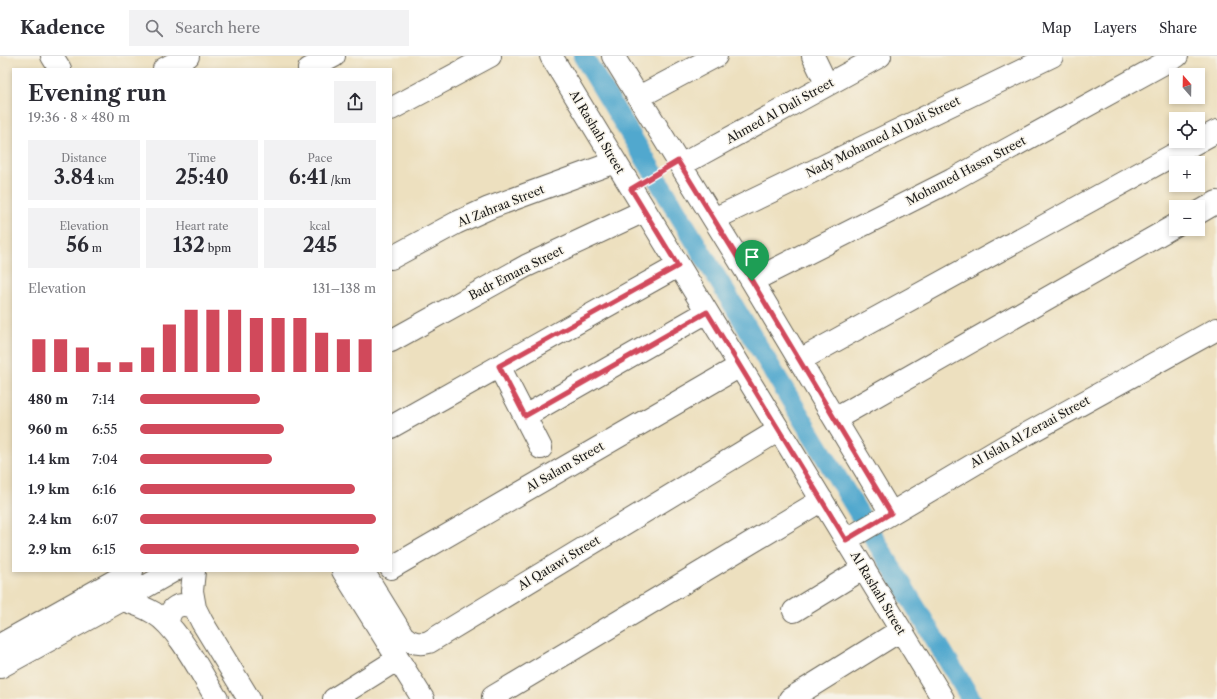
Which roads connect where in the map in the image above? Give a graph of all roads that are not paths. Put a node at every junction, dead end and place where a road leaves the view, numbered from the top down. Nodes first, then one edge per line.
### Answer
1 (52, 56) edge
2 (188, 56) edge
3 (334, 56) edge
4 (490, 56) edge
5 (551, 56) edge
6 (613, 56) edge
7 (716, 56) edge
8 (813, 56) edge
9 (880, 56) edge
10 (1052, 56) edge
11 (1177, 56) edge
12 (59, 68) edge
13 (166, 68) edge
14 (311, 68) edge
15 (827, 85) junction
16 (639, 97) junction
17 (392, 108) edge
18 (1217, 131) edge
19 (615, 162) junction
20 (680, 163) junction
21 (1217, 202) edge
22 (1205, 209) edge
23 (644, 210) junction
24 (714, 219) junction
25 (1169, 229) edge
26 (392, 257) edge
27 (678, 266) junction
28 (752, 281) junction
29 (707, 312) junction
30 (1217, 329) edge
31 (392, 340) edge
32 (800, 360) junction
33 (499, 366) junction
34 (740, 366) junction
35 (525, 416) junction
36 (835, 419) junction
37 (392, 425) edge
38 (779, 430) junction
39 (541, 448) dead end
40 (822, 500) junction
41 (891, 513) junction
42 (846, 540) junction
43 (392, 567) edge
44 (864, 568) junction
45 (130, 572) edge
46 (171, 572) edge
47 (194, 572) edge
48 (344, 572) edge
49 (373, 574) edge
50 (122, 600) junction
51 (195, 608) junction
52 (794, 611) dead end
53 (168, 624) junction
54 (901, 630) junction
55 (0, 645) edge
56 (398, 659) junction
57 (0, 667) edge
58 (493, 697) dead end
59 (936, 697) edge
60 (217, 699) edge
61 (249, 699) edge
62 (334, 699) edge
63 (423, 699) edge
64 (790, 699) edge

1 - 12 street
2 - 13 street
3 - 14 street
4 - 17 street
5 - 19 street, Al Rashah Street
6 - 16 street
7 - 16 street
8 - 15 street
9 - 15 street, Ahmed Al Dali Street
10 - 24 street, Nady Mohamed Al Dali Street
11 - 28 street, Mohamed Hassn Street
15 - 20 street, Ahmed Al Dali Street
16 - 20 street
18 - 32 street
19 - 23 street, Al Rashah Street
19 - 26 street, Al Zahraa Street
20 - 24 street
21 - 22 street
23 - 27 street, Al Rashah Street
23 - 31 street, Badr Emara Street
24 - 28 street
25 - 36 street
27 - 29 street, Al Rashah Street
27 - 33 street
28 - 32 street
29 - 34 street, Al Rashah Street
29 - 35 street
30 - 41 street, Al Islah Al Zeraai Street
32 - 36 street
33 - 35 street
33 - 37 street
34 - 38 street, Al Rashah Street
34 - 43 street, Al Salam Street
35 - 39 street
36 - 41 street
38 - 40 street, Al Rashah Street
38 - 49 street, Al Qatawi Street
40 - 42 street, Al Rashah Street
40 - 58 street
41 - 42 street, Al Islah Al Zeraai Street
42 - 44 street, Al Rashah Street
44 - 52 street
44 - 54 street, Al Rashah Street
45 - 55 street
46 - 50 street
47 - 51 street
48 - 56 street
50 - 53 street
50 - 57 street
51 - 53 street
51 - 61 street
53 - 60 street
54 - 59 street, Al Rashah Street
54 - 64 street
56 - 62 street
56 - 63 street

